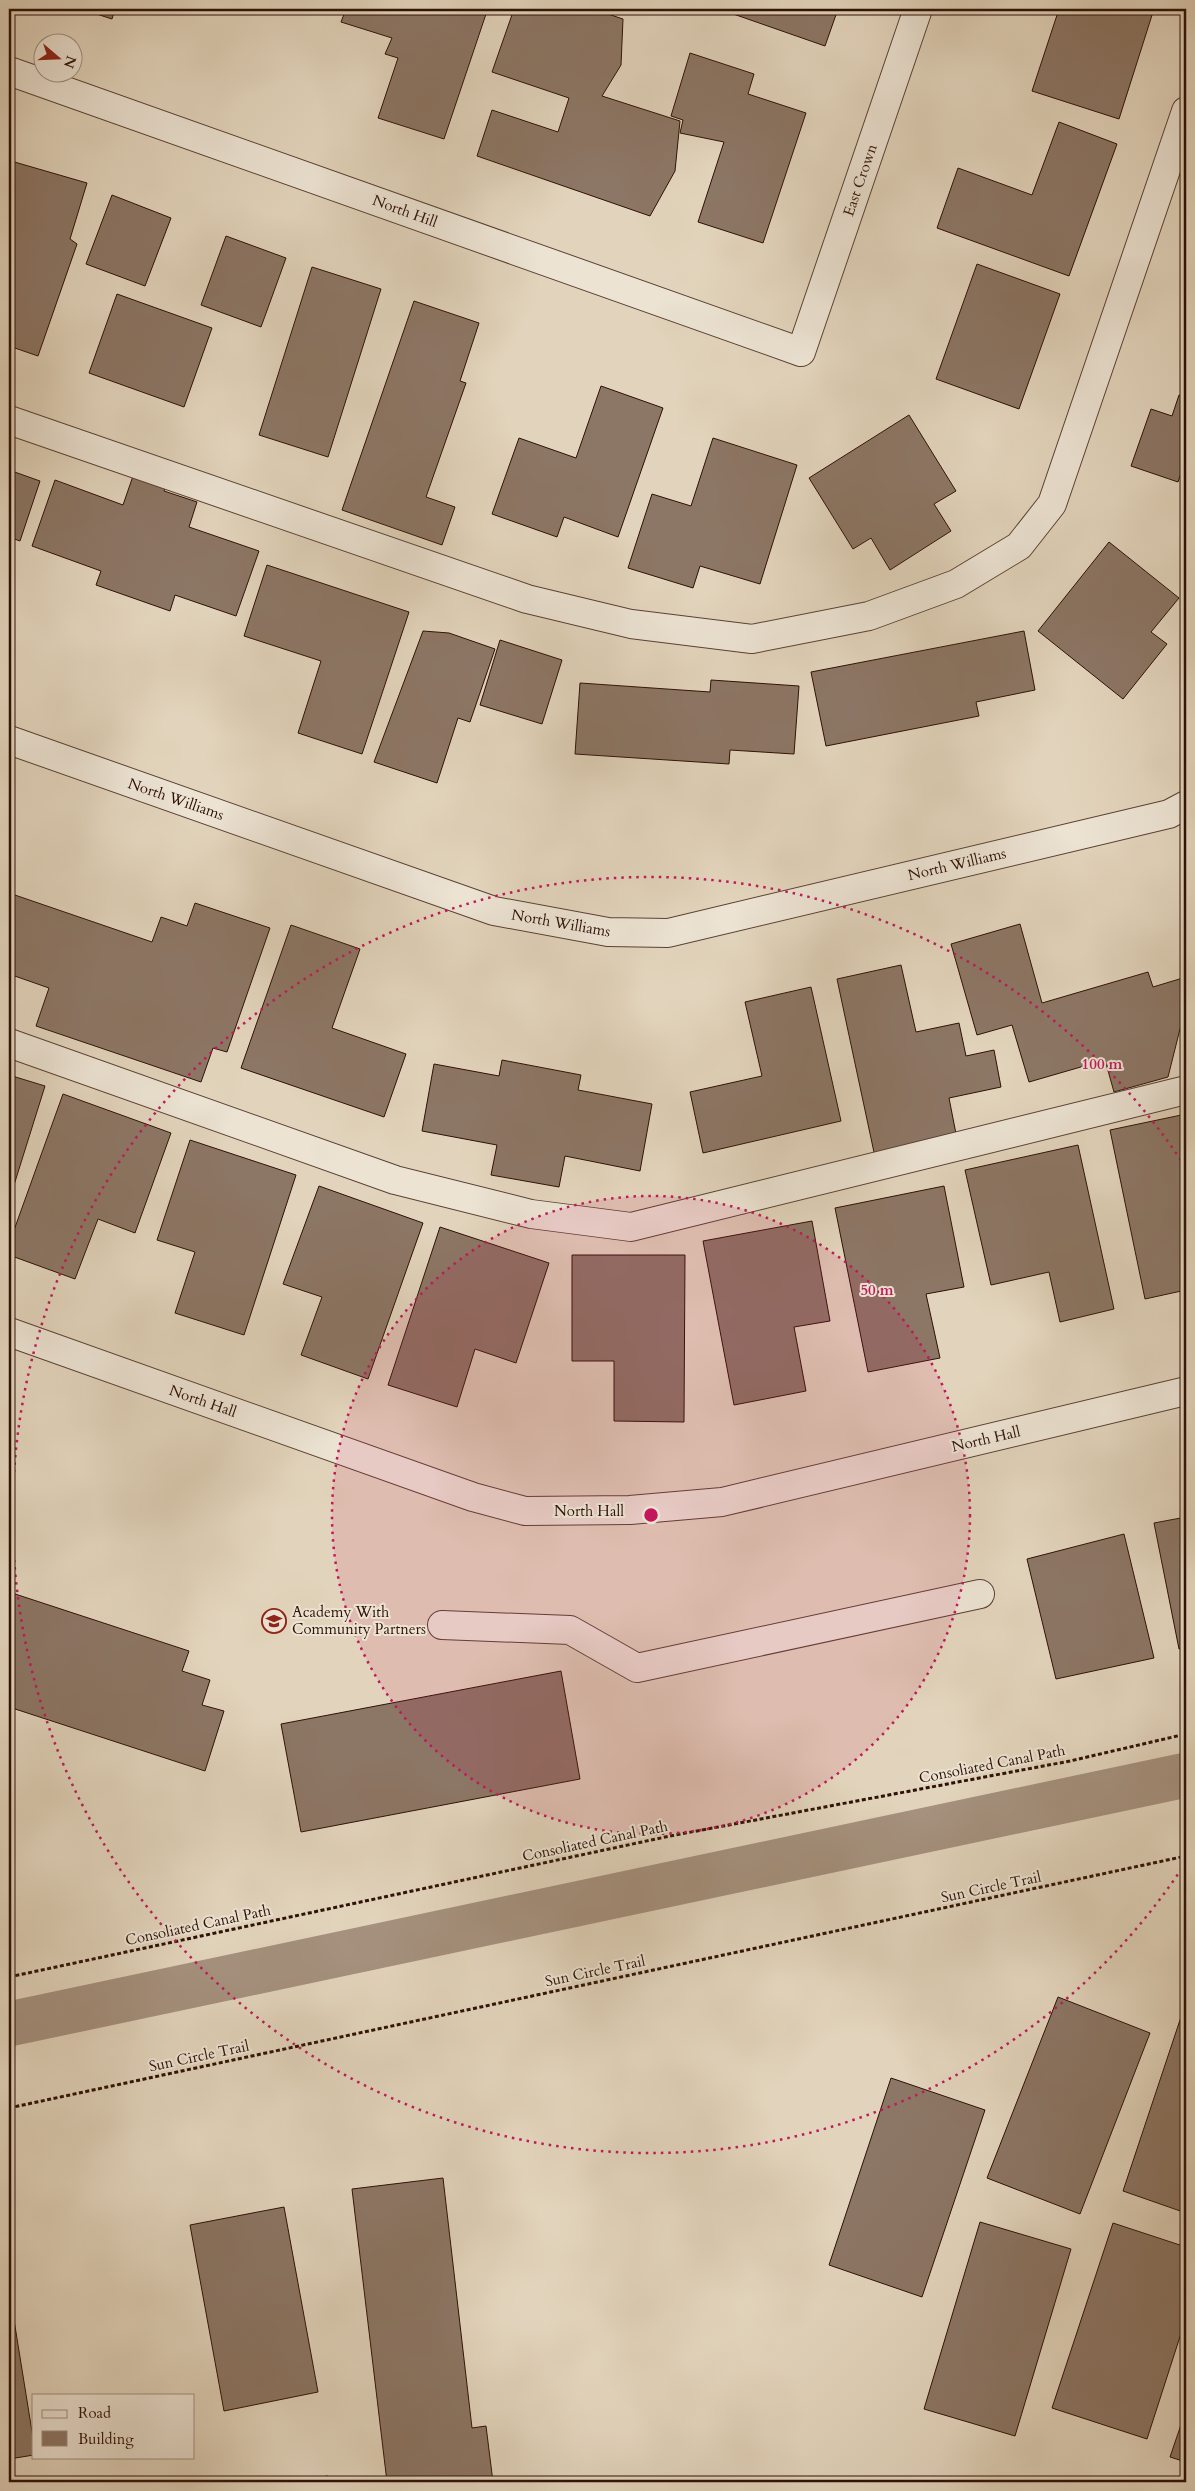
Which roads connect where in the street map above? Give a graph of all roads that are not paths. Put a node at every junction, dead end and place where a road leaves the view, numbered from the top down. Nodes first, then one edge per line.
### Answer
1 (918, 9) edge
2 (9, 71) edge
3 (1186, 111) edge
4 (801, 352) joint
5 (9, 420) edge
6 (9, 740) edge
7 (1186, 805) edge
8 (9, 1042) edge
9 (1186, 1090) edge
10 (9, 1332) edge
11 (1186, 1391) edge
12 (980, 1594) dead end
13 (442, 1626) dead end

1 - 4 street, East Crown
2 - 4 street, North Hill
3 - 5 street
6 - 7 street, North Williams
8 - 9 street
10 - 11 street, North Hall
12 - 13 street

